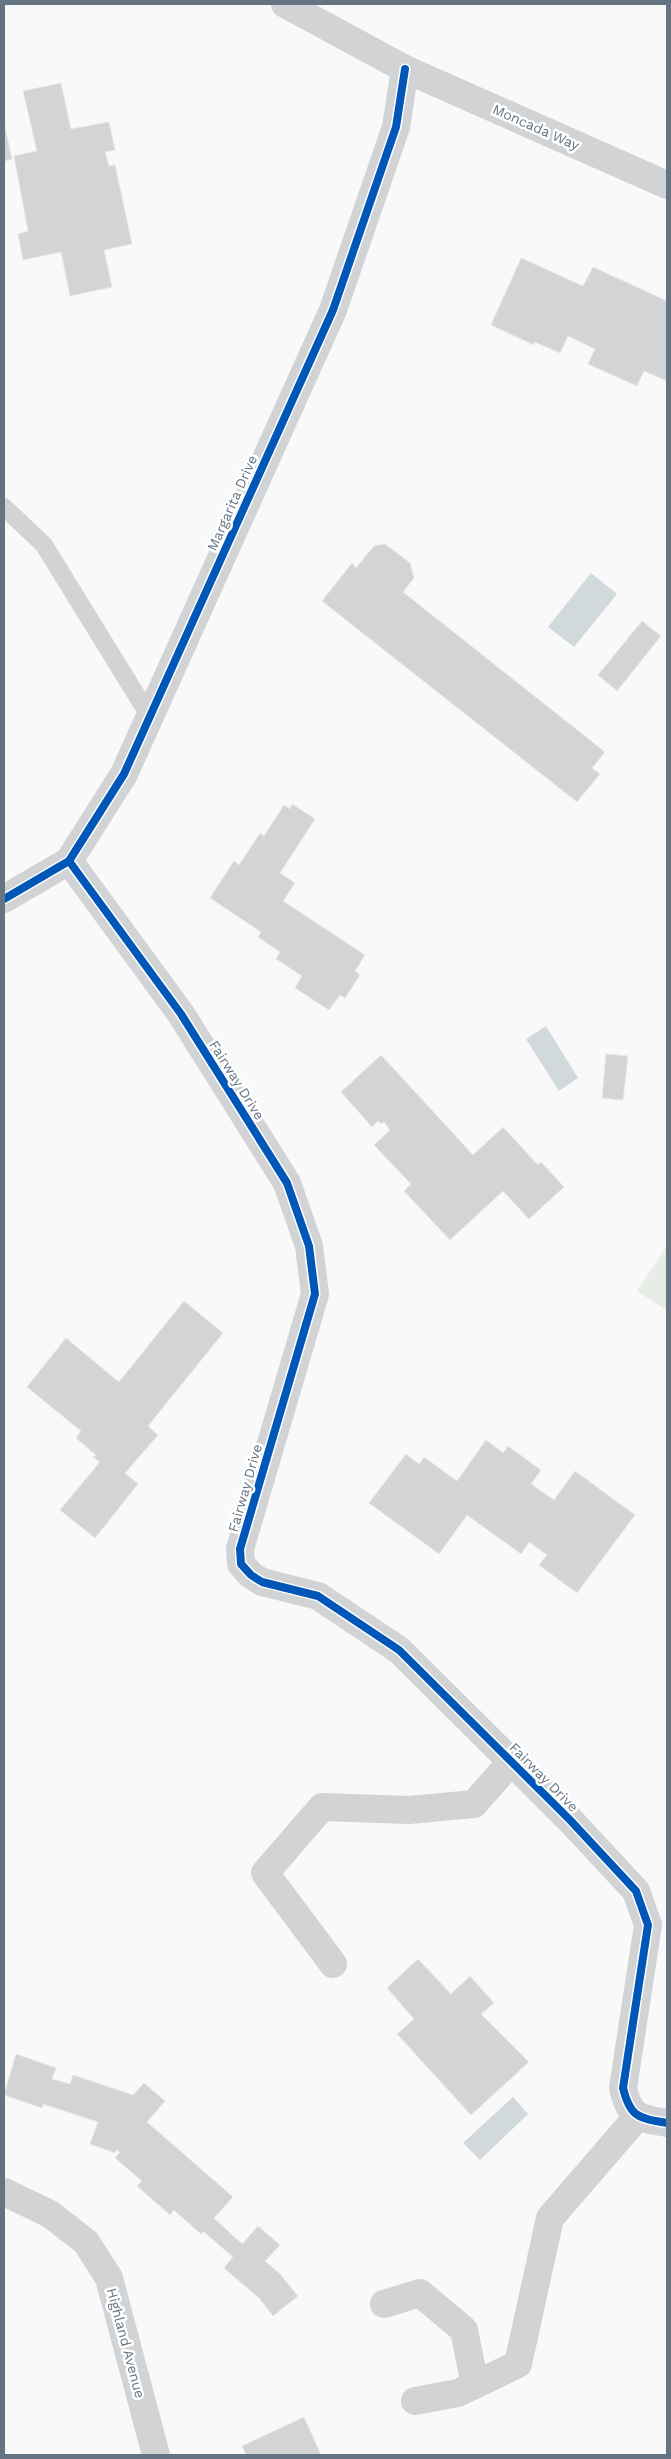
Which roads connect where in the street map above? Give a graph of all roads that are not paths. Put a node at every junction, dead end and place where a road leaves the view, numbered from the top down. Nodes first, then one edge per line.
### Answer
1 (285, 4) edge
2 (405, 69) junction
3 (667, 185) edge
4 (4, 506) edge
5 (150, 717) junction
6 (69, 861) junction
7 (4, 899) edge
8 (511, 1762) junction
9 (333, 1964) dead end
10 (638, 2116) junction
11 (667, 2123) edge
12 (4, 2192) edge
13 (384, 2304) dead end
14 (475, 2385) junction
15 (415, 2400) dead end
16 (156, 2455) edge

1 - 2 street
2 - 3 street, Moncada Way
2 - 5 street, Margarita Drive
4 - 5 lane
5 - 6 street, Margarita Drive
6 - 7 street, Margarita Drive
6 - 8 street, Fairway Drive
8 - 9 street
8 - 10 street, Fairway Drive
10 - 11 street
10 - 14 street
12 - 16 street, Highland Avenue
13 - 14 street
14 - 15 street

